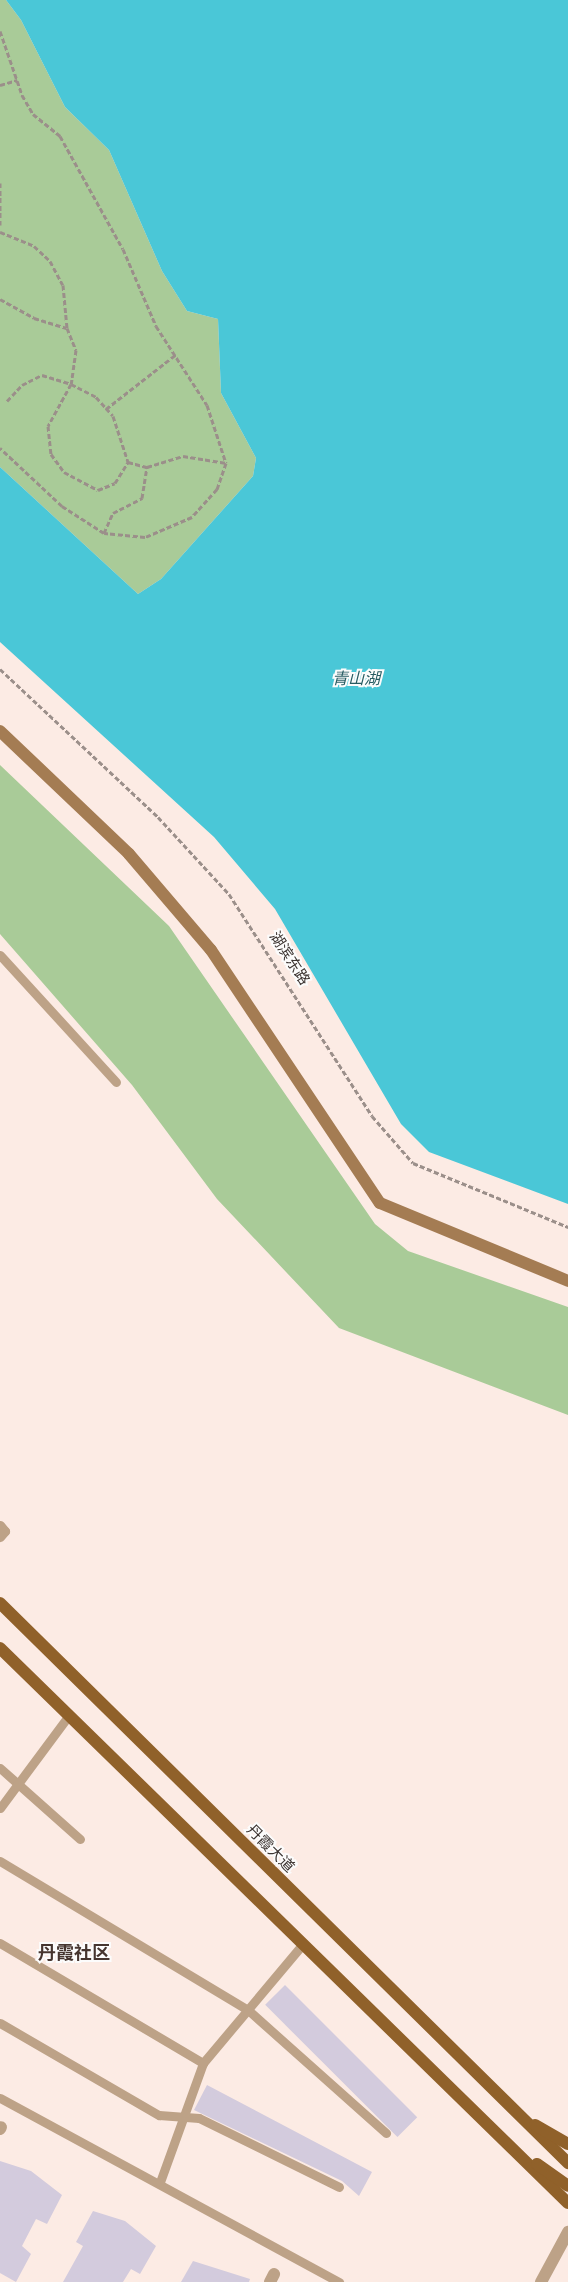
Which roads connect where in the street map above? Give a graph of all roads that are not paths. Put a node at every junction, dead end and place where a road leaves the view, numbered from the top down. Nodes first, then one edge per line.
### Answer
1 (0, 731) edge
2 (0, 955) edge
3 (116, 1082) dead end
4 (568, 1281) edge
5 (0, 1525) edge
6 (0, 1537) edge
7 (0, 1602) edge
8 (0, 1648) edge
9 (69, 1715) junction
10 (0, 1768) edge
11 (18, 1784) junction
12 (0, 1808) edge
13 (80, 1839) dead end
14 (0, 1861) edge
15 (0, 1942) edge
16 (303, 1944) junction
17 (248, 2010) junction
18 (0, 2024) edge
19 (203, 2063) junction
20 (0, 2098) edge
21 (182, 2117) junction
22 (519, 2117) junction
23 (386, 2132) dead end
24 (503, 2139) junction
25 (568, 2144) edge
26 (568, 2163) edge
27 (160, 2182) junction
28 (568, 2186) edge
29 (339, 2187) dead end
30 (568, 2202) edge
31 (568, 2232) edge
32 (339, 2282) edge
33 (541, 2282) edge

1 - 4 street
2 - 3 lane
5 - 6 lane
7 - 22 main road, 丹霞大道
8 - 9 main road
9 - 11 lane
9 - 16 main road
10 - 11 lane
11 - 12 lane
11 - 13 lane
14 - 17 lane
15 - 19 lane
16 - 17 lane
16 - 24 main road
17 - 19 lane
17 - 23 lane
18 - 21 lane
19 - 21 lane
20 - 27 lane
21 - 27 lane
21 - 29 lane
22 - 25 main road, 丹霞大道
22 - 26 main road, 丹霞大道
24 - 28 main road
24 - 30 main road
27 - 32 lane
31 - 33 street

